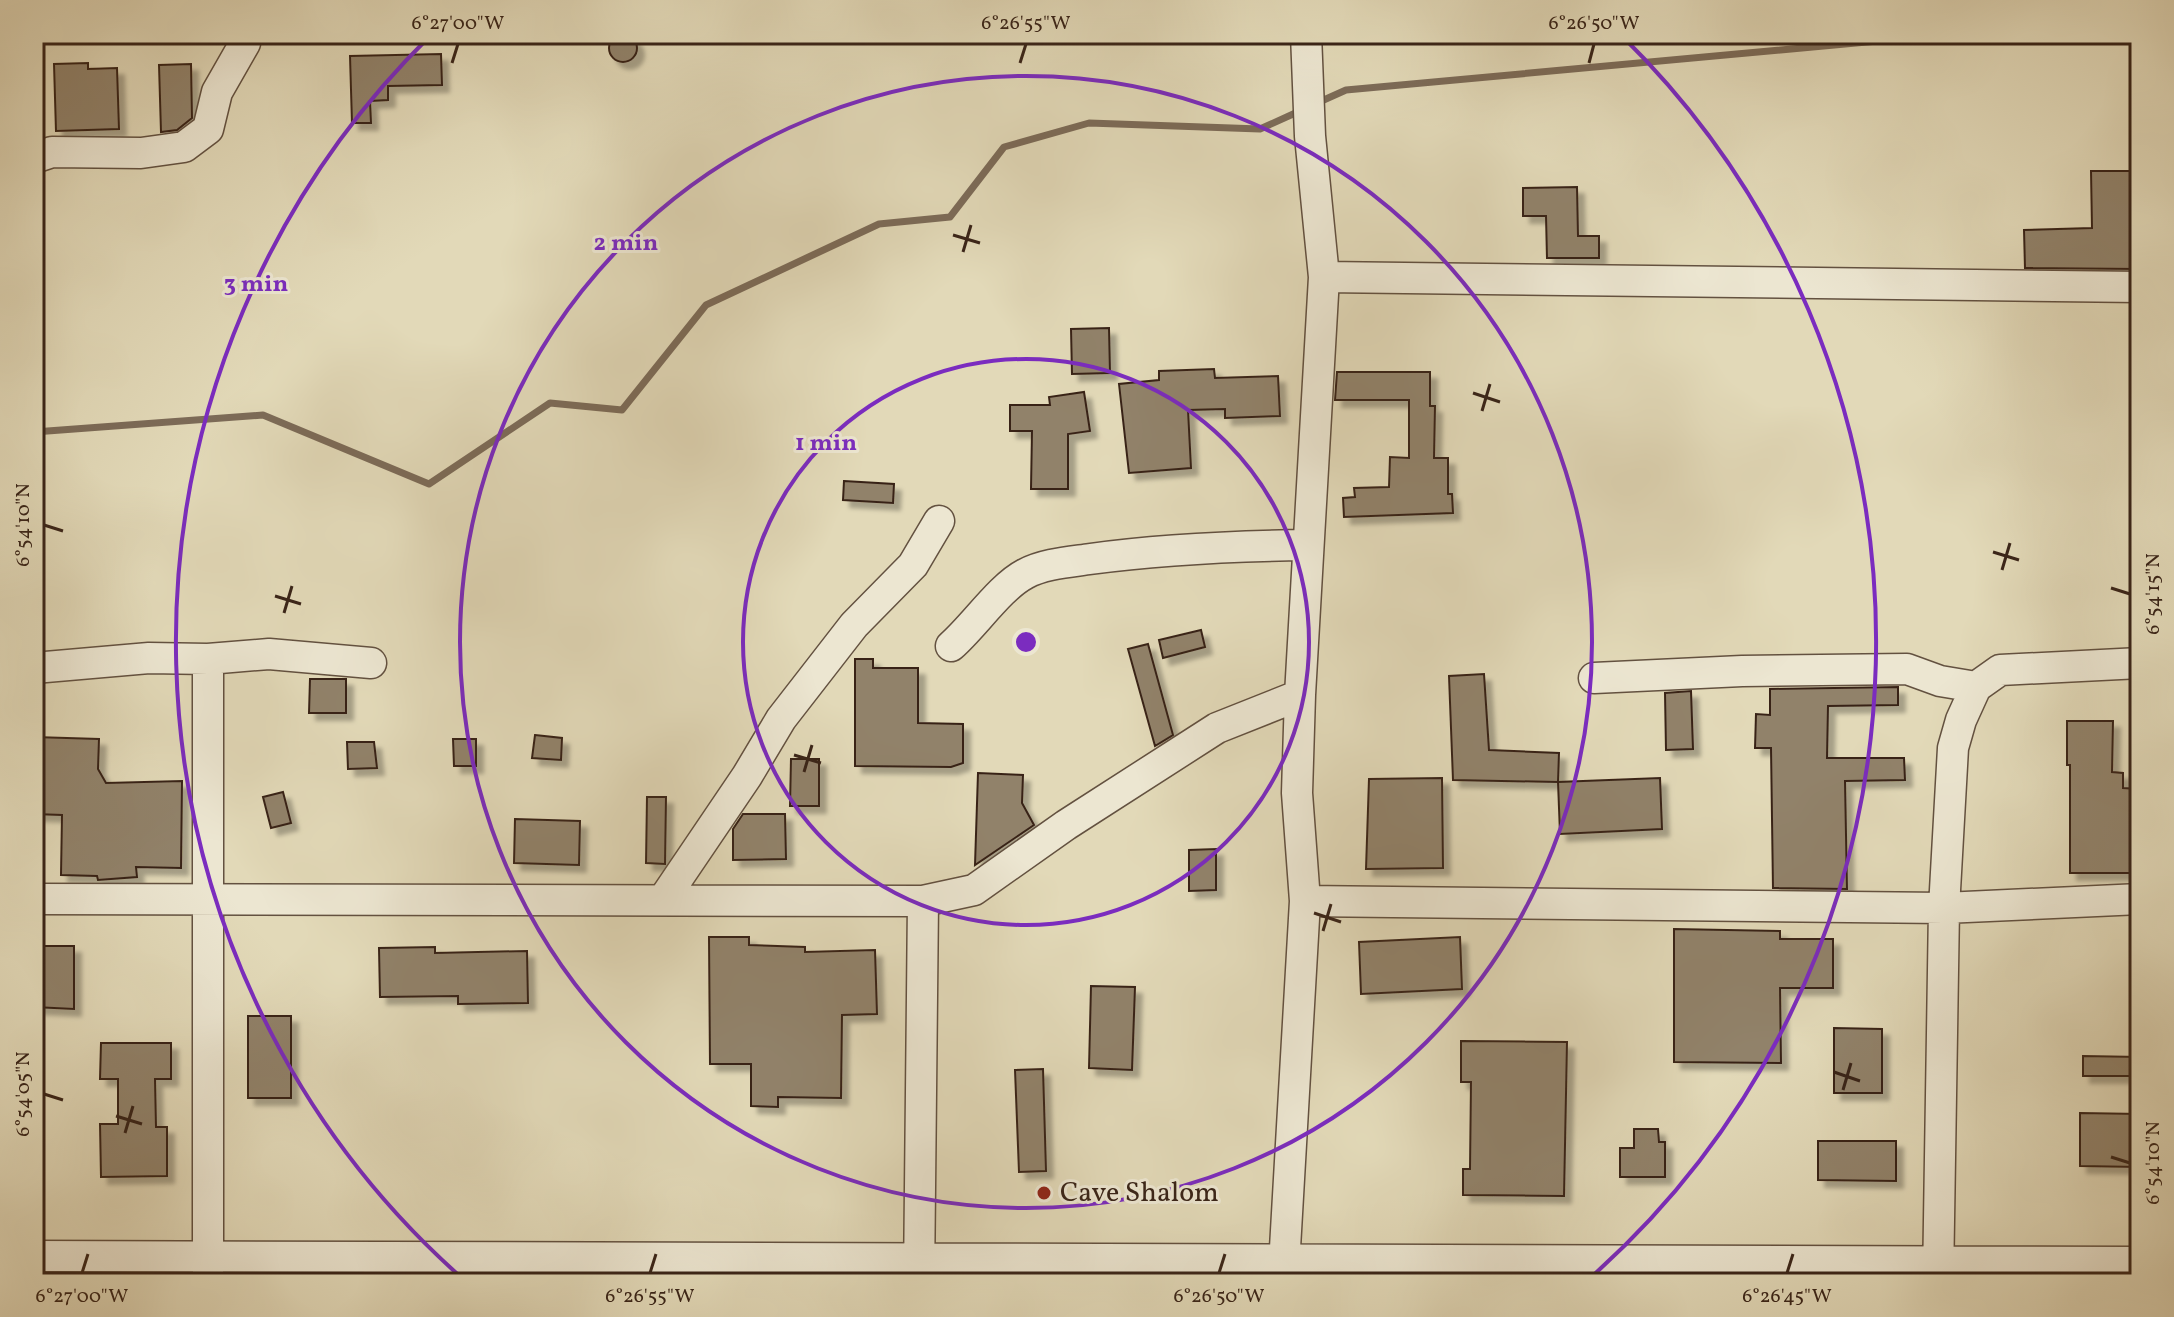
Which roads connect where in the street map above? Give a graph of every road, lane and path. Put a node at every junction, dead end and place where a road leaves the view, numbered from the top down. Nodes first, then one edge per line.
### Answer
1 (247, 34) edge
2 (1306, 34) edge
3 (34, 158) edge
4 (1324, 277) junction
5 (2140, 287) edge
6 (939, 521) dead end
7 (1308, 545) junction
8 (951, 646) dead end
9 (208, 659) junction
10 (371, 663) dead end
11 (2140, 663) edge
12 (34, 668) edge
13 (1594, 678) dead end
14 (1976, 687) junction
15 (1300, 695) junction
16 (34, 899) edge
17 (209, 899) junction
18 (2140, 899) edge
19 (663, 900) junction
20 (923, 901) junction
21 (1305, 901) junction
22 (1944, 908) junction
23 (34, 1256) edge
24 (2140, 1262) edge
25 (208, 1270) edge
26 (920, 1271) edge
27 (1283, 1271) edge
28 (1938, 1272) edge

1 - 3 street
2 - 4 street
4 - 5 street
4 - 7 street
6 - 19 street
7 - 8 street
7 - 15 street
9 - 10 street
9 - 12 street
9 - 17 street
11 - 14 street
13 - 14 street
14 - 22 street
15 - 20 street
15 - 21 street
16 - 17 street
17 - 19 street
17 - 25 street
18 - 22 street
19 - 20 street
20 - 26 street
21 - 22 street
21 - 27 street
22 - 28 street
23 - 25 street
24 - 28 street
25 - 26 street
26 - 27 street
27 - 28 street

